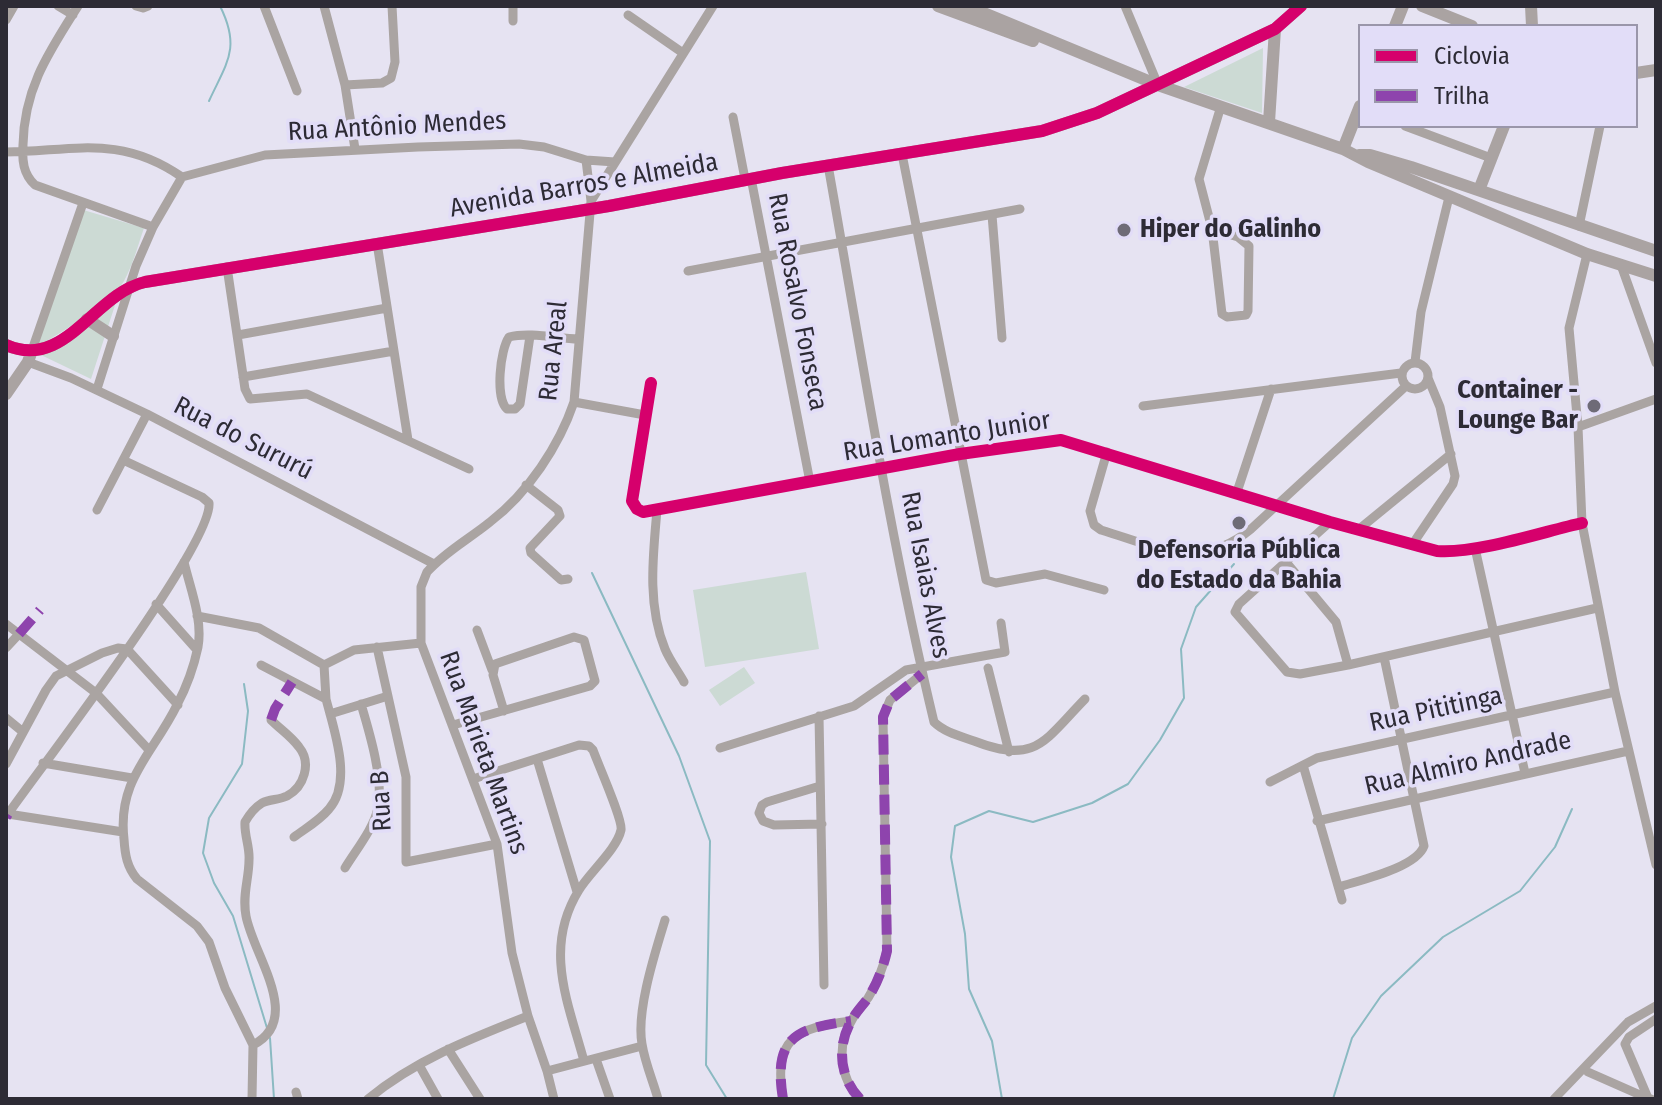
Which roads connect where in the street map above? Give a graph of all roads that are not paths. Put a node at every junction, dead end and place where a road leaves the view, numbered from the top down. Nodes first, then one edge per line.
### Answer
1 (14, 6) edge
2 (58, 6) edge
3 (136, 6) edge
4 (148, 6) edge
5 (264, 6) edge
6 (324, 6) edge
7 (392, 6) edge
8 (513, 6) edge
9 (713, 6) edge
10 (938, 6) edge
11 (967, 6) edge
12 (1125, 6) edge
13 (1301, 6) edge
14 (1422, 6) edge
15 (75, 10) edge
16 (628, 15) dead end
17 (6, 20) edge
18 (513, 21) dead end
19 (1467, 24) edge
20 (1275, 29) junction
21 (683, 53) junction
22 (1114, 68) junction
23 (345, 85) junction
24 (1158, 85) junction
25 (297, 91) dead end
26 (1221, 106) junction
27 (1358, 111) edge
28 (733, 117) dead end
29 (1269, 122) junction
30 (1410, 128) edge
31 (1503, 128) edge
32 (1600, 128) edge
33 (355, 149) junction
34 (1343, 149) junction
35 (6, 152) edge
36 (22, 152) junction
37 (902, 154) junction
38 (1357, 155) junction
39 (1491, 158) junction
40 (586, 160) junction
41 (615, 162) junction
42 (828, 165) junction
43 (182, 177) junction
44 (748, 179) junction
45 (1479, 190) junction
46 (1449, 197) junction
47 (83, 203) junction
48 (590, 205) junction
49 (1020, 209) dead end
50 (992, 215) junction
51 (1579, 226) junction
52 (153, 227) junction
53 (917, 229) junction
54 (1212, 229) junction
55 (377, 243) junction
56 (842, 244) junction
57 (1656, 251) edge
58 (1587, 254) junction
59 (765, 256) junction
60 (1621, 265) junction
61 (227, 267) junction
62 (688, 271) dead end
63 (1656, 276) edge
64 (128, 287) junction
65 (387, 308) junction
66 (87, 319) junction
67 (238, 335) junction
68 (113, 336) junction
69 (530, 336) junction
70 (1002, 338) dead end
71 (578, 339) junction
72 (6, 345) edge
73 (394, 351) junction
74 (30, 357) junction
75 (1415, 362) junction
76 (1656, 363) edge
77 (1401, 373) junction
78 (243, 377) junction
79 (1428, 378) junction
80 (651, 383) dead end
81 (1406, 386) junction
82 (97, 389) junction
83 (1271, 389) junction
84 (6, 394) edge
85 (1656, 399) edge
86 (574, 402) junction
87 (1143, 406) dead end
88 (147, 414) junction
89 (645, 415) junction
90 (1578, 427) junction
91 (408, 440) junction
92 (1107, 452) junction
93 (960, 454) junction
94 (1451, 454) junction
95 (123, 460) junction
96 (469, 469) dead end
97 (882, 469) junction
98 (810, 482) junction
99 (526, 485) junction
100 (1237, 492) junction
101 (1275, 505) junction
102 (97, 510) dead end
103 (657, 510) junction
104 (1330, 522) junction
105 (1582, 523) junction
106 (1358, 530) junction
107 (1412, 545) junction
108 (1475, 548) junction
109 (1285, 561) junction
110 (184, 562) junction
111 (434, 564) junction
112 (568, 579) dead end
113 (1104, 590) dead end
114 (156, 604) junction
115 (1597, 608) junction
116 (197, 616) junction
117 (1001, 623) dead end
118 (6, 624) edge
119 (477, 630) dead end
120 (1493, 633) junction
121 (19, 634) junction
122 (421, 643) junction
123 (377, 647) junction
124 (6, 648) edge
125 (127, 649) junction
126 (197, 650) junction
127 (1384, 657) junction
128 (261, 665) dead end
129 (324, 665) junction
130 (1348, 665) junction
131 (988, 668) dead end
132 (67, 669) junction
133 (492, 670) junction
134 (921, 670) junction
135 (684, 682) dead end
136 (1615, 692) junction
137 (96, 693) junction
138 (388, 696) junction
139 (326, 699) junction
140 (1085, 699) dead end
141 (361, 704) junction
142 (178, 705) junction
143 (504, 711) junction
144 (330, 714) junction
145 (819, 716) junction
146 (1512, 716) junction
147 (6, 718) edge
148 (271, 720) dead end
149 (453, 725) junction
150 (23, 732) junction
151 (1402, 740) junction
152 (720, 748) dead end
153 (149, 750) junction
154 (1628, 751) junction
155 (1009, 752) junction
156 (537, 759) junction
157 (43, 763) junction
158 (6, 764) edge
159 (1303, 765) junction
160 (1525, 773) junction
161 (132, 778) junction
162 (473, 779) junction
163 (1270, 782) dead end
164 (820, 786) junction
165 (1414, 799) junction
166 (7, 813) edge
167 (1317, 821) junction
168 (822, 824) junction
169 (123, 832) junction
170 (294, 837) dead end
171 (497, 844) junction
172 (1656, 865) edge
173 (345, 868) dead end
174 (1339, 887) junction
175 (577, 892) junction
176 (1342, 900) dead end
177 (665, 920) dead end
178 (824, 985) dead end
179 (1656, 1006) edge
180 (528, 1016) junction
181 (1656, 1019) edge
182 (851, 1021) junction
183 (253, 1045) junction
184 (642, 1046) junction
185 (448, 1049) junction
186 (596, 1059) junction
187 (584, 1061) junction
188 (419, 1065) junction
189 (547, 1071) junction
190 (1588, 1072) dead end
191 (1649, 1098) edge
192 (252, 1099) edge
193 (369, 1099) edge
194 (438, 1099) edge
195 (480, 1099) edge
196 (554, 1099) edge
197 (610, 1099) edge
198 (658, 1099) edge
199 (783, 1099) edge
200 (860, 1099) edge
201 (1554, 1099) edge

1 - 17 street
2 - 15 street
3 - 4 street
5 - 25 street
6 - 23 street
7 - 23 street
8 - 18 street
9 - 21 street
10 - 22 street
11 - 22 street
12 - 24 street
13 - 20 street, Avenida Barros e Almeida
14 - 19 street
15 - 36 street
16 - 21 street
20 - 24 street, Avenida Barros e Almeida
20 - 29 street
21 - 41 street
22 - 24 street
23 - 33 street
24 - 26 street
24 - 37 street, Avenida Barros e Almeida
26 - 29 street
26 - 54 street
27 - 34 street
28 - 44 street, Rua Rosalvo Fonseca
29 - 34 street
30 - 39 street
31 - 39 street
32 - 51 street
33 - 40 street, Rua Antônio Mendes
33 - 43 street, Rua Antônio Mendes
34 - 38 street
35 - 36 street
36 - 43 street
36 - 47 street
37 - 42 street, Avenida Barros e Almeida
37 - 53 street
38 - 45 street
38 - 46 street
39 - 45 street
40 - 41 street, Rua Antônio Mendes
40 - 48 street
41 - 48 street
42 - 44 street, Avenida Barros e Almeida
42 - 56 street, Rua Isaias Alves
43 - 52 street
44 - 48 street, Avenida Barros e Almeida
44 - 59 street, Rua Rosalvo Fonseca
45 - 51 street
46 - 58 street
46 - 75 street
47 - 52 street
47 - 74 street
48 - 55 street, Avenida Barros e Almeida
48 - 71 street, Rua Areal
49 - 50 street
50 - 53 street
50 - 70 street
51 - 57 street
52 - 64 street
53 - 56 street
53 - 93 street
54 - 54 street
55 - 61 street, Avenida Barros e Almeida
55 - 65 street
56 - 59 street
56 - 97 street, Rua Isaias Alves
58 - 60 street
58 - 90 street
59 - 62 street
59 - 98 street, Rua Rosalvo Fonseca
60 - 63 street
60 - 76 street
61 - 64 street, Avenida Barros e Almeida
61 - 67 street
64 - 66 street, Avenida Barros e Almeida
64 - 68 street
65 - 67 street
65 - 73 street
66 - 68 street
66 - 74 street, Avenida Barros e Almeida
67 - 78 street
68 - 82 street
69 - 69 street
69 - 71 street
71 - 86 street, Rua Areal
72 - 74 street
73 - 78 street
73 - 91 street
74 - 82 street, Rua do Sururú
74 - 84 street
75 - 77 street
75 - 79 street
77 - 81 street
77 - 83 street
78 - 91 street
79 - 81 street
79 - 94 street
80 - 89 street
81 - 101 street
82 - 88 street, Rua do Sururú
83 - 87 street
83 - 100 street
85 - 90 street
86 - 89 street
86 - 99 street, Rua Areal
88 - 95 street
88 - 111 street, Rua do Sururú
89 - 103 street, Rua Lomanto Junior
90 - 105 street
91 - 96 street
92 - 93 street, Rua Lomanto Junior
92 - 100 street, Rua Lomanto Junior
92 - 101 street
93 - 97 street, Rua Lomanto Junior
93 - 113 street
94 - 106 street
94 - 107 street
95 - 102 street
95 - 110 street
97 - 98 street, Rua Lomanto Junior
97 - 134 street, Rua Isaias Alves
98 - 103 street, Rua Lomanto Junior
99 - 111 street, Rua Areal
99 - 112 street
100 - 101 street, Rua Lomanto Junior
101 - 104 street, Rua Lomanto Junior
103 - 135 street
104 - 106 street, Rua Lomanto Junior
104 - 109 street
105 - 108 street, Rua Lomanto Junior
105 - 115 street
106 - 107 street, Rua Lomanto Junior
107 - 108 street, Rua Lomanto Junior
108 - 120 street
109 - 130 street
109 - 130 street
110 - 114 street
110 - 116 street
111 - 122 street, Rua Marieta Martins
114 - 125 street
114 - 126 street
115 - 120 street
115 - 136 street
116 - 126 street
116 - 129 street
117 - 134 street
118 - 121 street
119 - 133 street
120 - 127 street
120 - 146 street
121 - 124 street
121 - 132 street
122 - 123 street
122 - 149 street, Rua Marieta Martins
123 - 129 street
123 - 138 street, Rua B
125 - 132 street
125 - 137 street
125 - 142 street
126 - 142 street
127 - 130 street
127 - 151 street
128 - 139 street
129 - 139 street
131 - 155 street
132 - 137 street
132 - 150 street
133 - 143 street
133 - 143 street
134 - 145 street
134 - 155 street, Rua Isaias Alves
134 - 182 street
136 - 146 street, Rua Pititinga
136 - 154 street
137 - 153 street
137 - 157 street
138 - 141 street
138 - 171 street, Rua B
139 - 144 street
140 - 155 street
141 - 144 street
141 - 173 street
142 - 153 street
143 - 149 street
144 - 170 street
145 - 152 street
145 - 164 street
146 - 151 street, Rua Pititinga
146 - 160 street
147 - 150 street
148 - 183 street
149 - 162 street, Rua Marieta Martins
150 - 158 street
151 - 159 street, Rua Pititinga
151 - 165 street
153 - 161 street
154 - 160 street, Rua Almiro Andrade
154 - 172 street
156 - 162 street
156 - 175 street
156 - 175 street
157 - 161 street
157 - 166 street
159 - 163 street, Rua Pititinga
159 - 167 street
160 - 165 street, Rua Almiro Andrade
161 - 169 street
162 - 171 street, Rua Marieta Martins
164 - 168 street
164 - 168 street
165 - 167 street, Rua Almiro Andrade
165 - 174 street
166 - 169 street
167 - 174 street
168 - 178 street
169 - 183 street
171 - 180 street, Rua Marieta Martins
174 - 176 street
175 - 187 street
177 - 184 street
179 - 201 street
180 - 185 street
180 - 189 street, Rua Marieta Martins
181 - 191 street
182 - 199 street
182 - 200 street
183 - 192 street
184 - 186 street
184 - 198 street
185 - 188 street
185 - 195 street
186 - 187 street
186 - 197 street
187 - 189 street
188 - 193 street
188 - 194 street
189 - 196 street, Rua Marieta Martins
190 - 191 street

